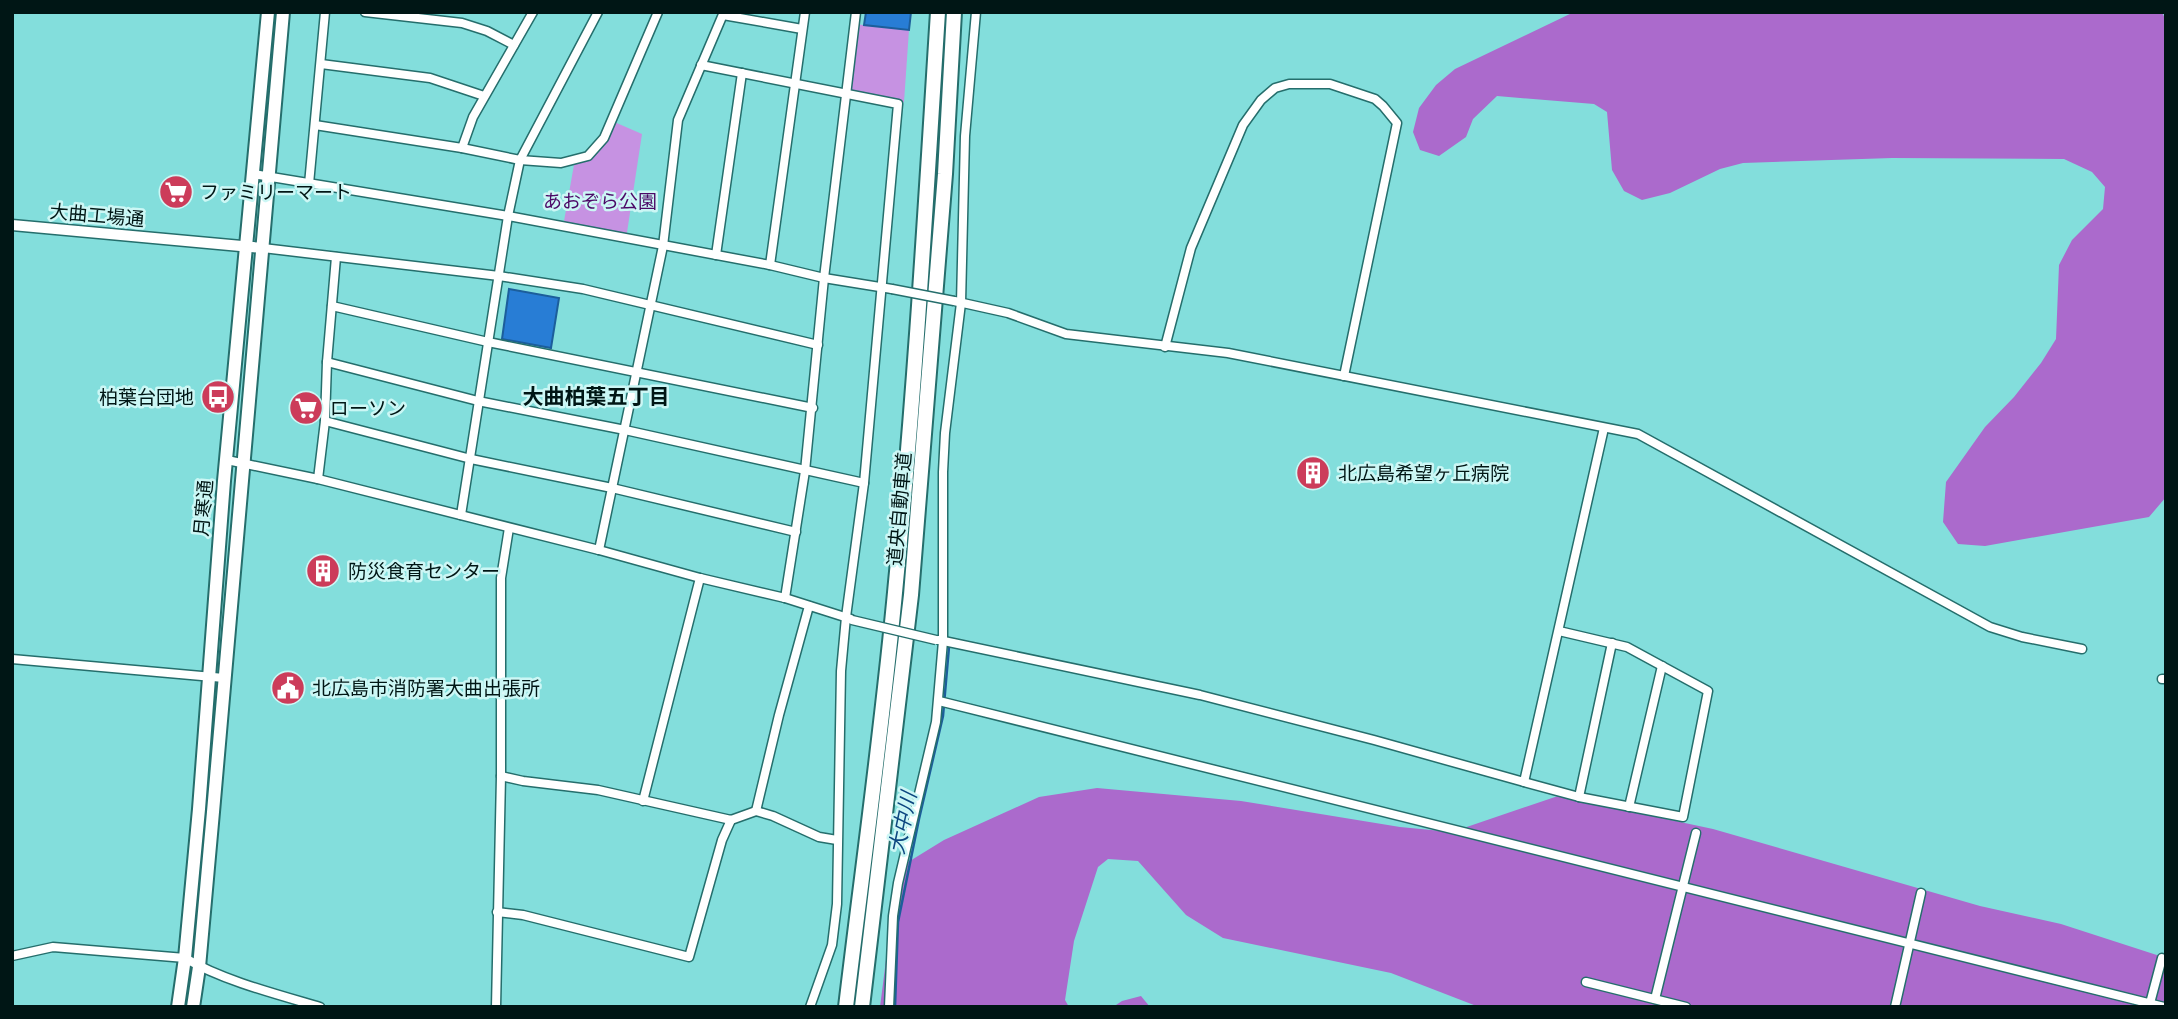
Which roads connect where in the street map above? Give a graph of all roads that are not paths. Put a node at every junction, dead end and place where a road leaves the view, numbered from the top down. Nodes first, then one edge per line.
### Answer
1 (268, 12) edge
2 (283, 12) edge
3 (325, 12) edge
4 (365, 12) edge
5 (533, 12) edge
6 (598, 12) edge
7 (657, 12) edge
8 (804, 12) edge
9 (856, 12) edge
10 (939, 12) edge
11 (954, 12) edge
12 (976, 12) edge
13 (723, 14) edge
14 (802, 29) junction
15 (514, 45) junction
16 (321, 64) junction
17 (702, 65) junction
18 (742, 73) junction
19 (795, 83) junction
20 (846, 92) junction
21 (484, 96) junction
22 (315, 125) junction
23 (462, 148) junction
24 (520, 160) junction
25 (253, 174) junction
26 (267, 176) junction
27 (309, 184) junction
28 (508, 216) junction
29 (12, 225) edge
30 (663, 246) junction
31 (247, 247) junction
32 (262, 248) junction
33 (716, 255) junction
34 (336, 257) junction
35 (771, 265) junction
36 (499, 276) junction
37 (824, 278) junction
38 (881, 287) junction
39 (958, 302) junction
40 (651, 305) junction
41 (332, 306) junction
42 (488, 342) junction
43 (818, 345) junction
44 (1165, 347) junction
45 (327, 362) junction
46 (637, 372) junction
47 (1344, 376) junction
48 (478, 401) junction
49 (813, 408) junction
50 (325, 421) junction
51 (1604, 428) junction
52 (625, 430) junction
53 (471, 459) junction
54 (227, 460) junction
55 (243, 462) junction
56 (805, 471) junction
57 (318, 479) junction
58 (864, 483) junction
59 (612, 488) junction
60 (461, 515) junction
61 (509, 528) junction
62 (796, 532) junction
63 (598, 550) junction
64 (700, 578) junction
65 (785, 598) junction
66 (809, 606) junction
67 (849, 618) junction
68 (1559, 631) junction
69 (940, 640) junction
70 (1612, 643) junction
71 (2082, 649) dead end
72 (12, 659) edge
73 (1662, 666) junction
74 (209, 676) junction
75 (224, 678) junction
76 (939, 701) junction
77 (500, 776) junction
78 (1524, 782) junction
79 (1579, 797) junction
80 (643, 801) junction
81 (1629, 807) junction
82 (755, 811) junction
83 (731, 820) junction
84 (1696, 833) dead end
85 (837, 840) junction
86 (1682, 886) junction
87 (1921, 893) dead end
88 (497, 912) junction
89 (1910, 942) junction
90 (12, 956) edge
91 (185, 958) junction
92 (2162, 958) dead end
93 (199, 967) junction
94 (1586, 982) dead end
95 (1656, 999) junction
96 (2149, 1005) edge
97 (178, 1007) edge
98 (193, 1007) edge
99 (320, 1007) edge
100 (496, 1007) edge
101 (810, 1007) edge
102 (846, 1007) edge
103 (862, 1007) edge
104 (889, 1007) edge
105 (1686, 1007) edge
106 (1895, 1007) edge
107 (2164, 1007) edge

1 - 25 highway, 月寒通
2 - 26 highway, 月寒通
3 - 16 street
4 - 15 street
5 - 15 street
6 - 24 street
7 - 24 street
8 - 14 street
9 - 20 street
10 - 102 highway, 道央自動車道
11 - 103 highway, 道央自動車道
12 - 39 street
13 - 14 street
13 - 17 street
14 - 19 street
15 - 21 street
16 - 21 street
16 - 22 street
17 - 18 street
17 - 30 street
18 - 19 street
18 - 33 street
19 - 20 street
19 - 35 street
20 - 37 street
20 - 38 street
21 - 23 street
22 - 23 street
22 - 27 street
23 - 24 street
24 - 28 street
25 - 26 street
25 - 31 highway, 月寒通
26 - 27 street
26 - 32 highway, 月寒通
27 - 28 street
28 - 30 street
28 - 36 street
29 - 31 street, 大曲工場通
30 - 33 street
30 - 40 street
31 - 32 street, 大曲工場通
31 - 54 highway, 月寒通
32 - 34 street
32 - 55 highway, 月寒通
33 - 35 street
34 - 36 street
34 - 41 street
35 - 37 street
36 - 40 street
36 - 42 street
37 - 38 street
37 - 43 street
38 - 39 street, bridge
38 - 58 street
39 - 44 street
39 - 69 street
40 - 43 street
40 - 46 street
41 - 42 street
41 - 45 street
42 - 46 street
42 - 48 street
43 - 49 street
44 - 47 street
44 - 47 street
45 - 48 street
45 - 50 street
46 - 49 street
46 - 52 street
47 - 51 street
48 - 52 street
48 - 53 street
49 - 56 street
50 - 53 street
50 - 57 street
51 - 68 street
51 - 71 street
52 - 56 street
52 - 59 street
53 - 59 street
53 - 60 street
54 - 55 street
54 - 74 highway, 月寒通
55 - 57 street
55 - 75 highway, 月寒通
56 - 58 street
56 - 62 street
57 - 60 street
58 - 67 street
59 - 62 street
59 - 63 street
60 - 61 street
61 - 63 street
61 - 77 street
62 - 65 street
63 - 64 street
64 - 65 street
64 - 80 street
65 - 66 street
66 - 67 street
66 - 82 street
67 - 69 street, bridge
67 - 85 street
68 - 70 street
68 - 78 street
69 - 76 street
69 - 78 street
70 - 73 street
70 - 79 street
72 - 74 street
73 - 81 street
73 - 81 street
74 - 75 street
74 - 91 highway, 月寒通
75 - 93 highway, 月寒通
76 - 86 street
76 - 104 street
77 - 80 street
77 - 88 street
78 - 79 street
79 - 81 street
80 - 83 street
82 - 83 street
82 - 85 street
83 - 88 street
84 - 86 street
85 - 101 street
86 - 89 street
86 - 95 street
87 - 89 street
88 - 100 street
89 - 96 street
89 - 106 street
90 - 91 street
91 - 93 street
91 - 97 highway, 月寒通
92 - 96 street
93 - 98 highway, 月寒通
93 - 99 street
94 - 95 street
95 - 105 street
96 - 107 street

